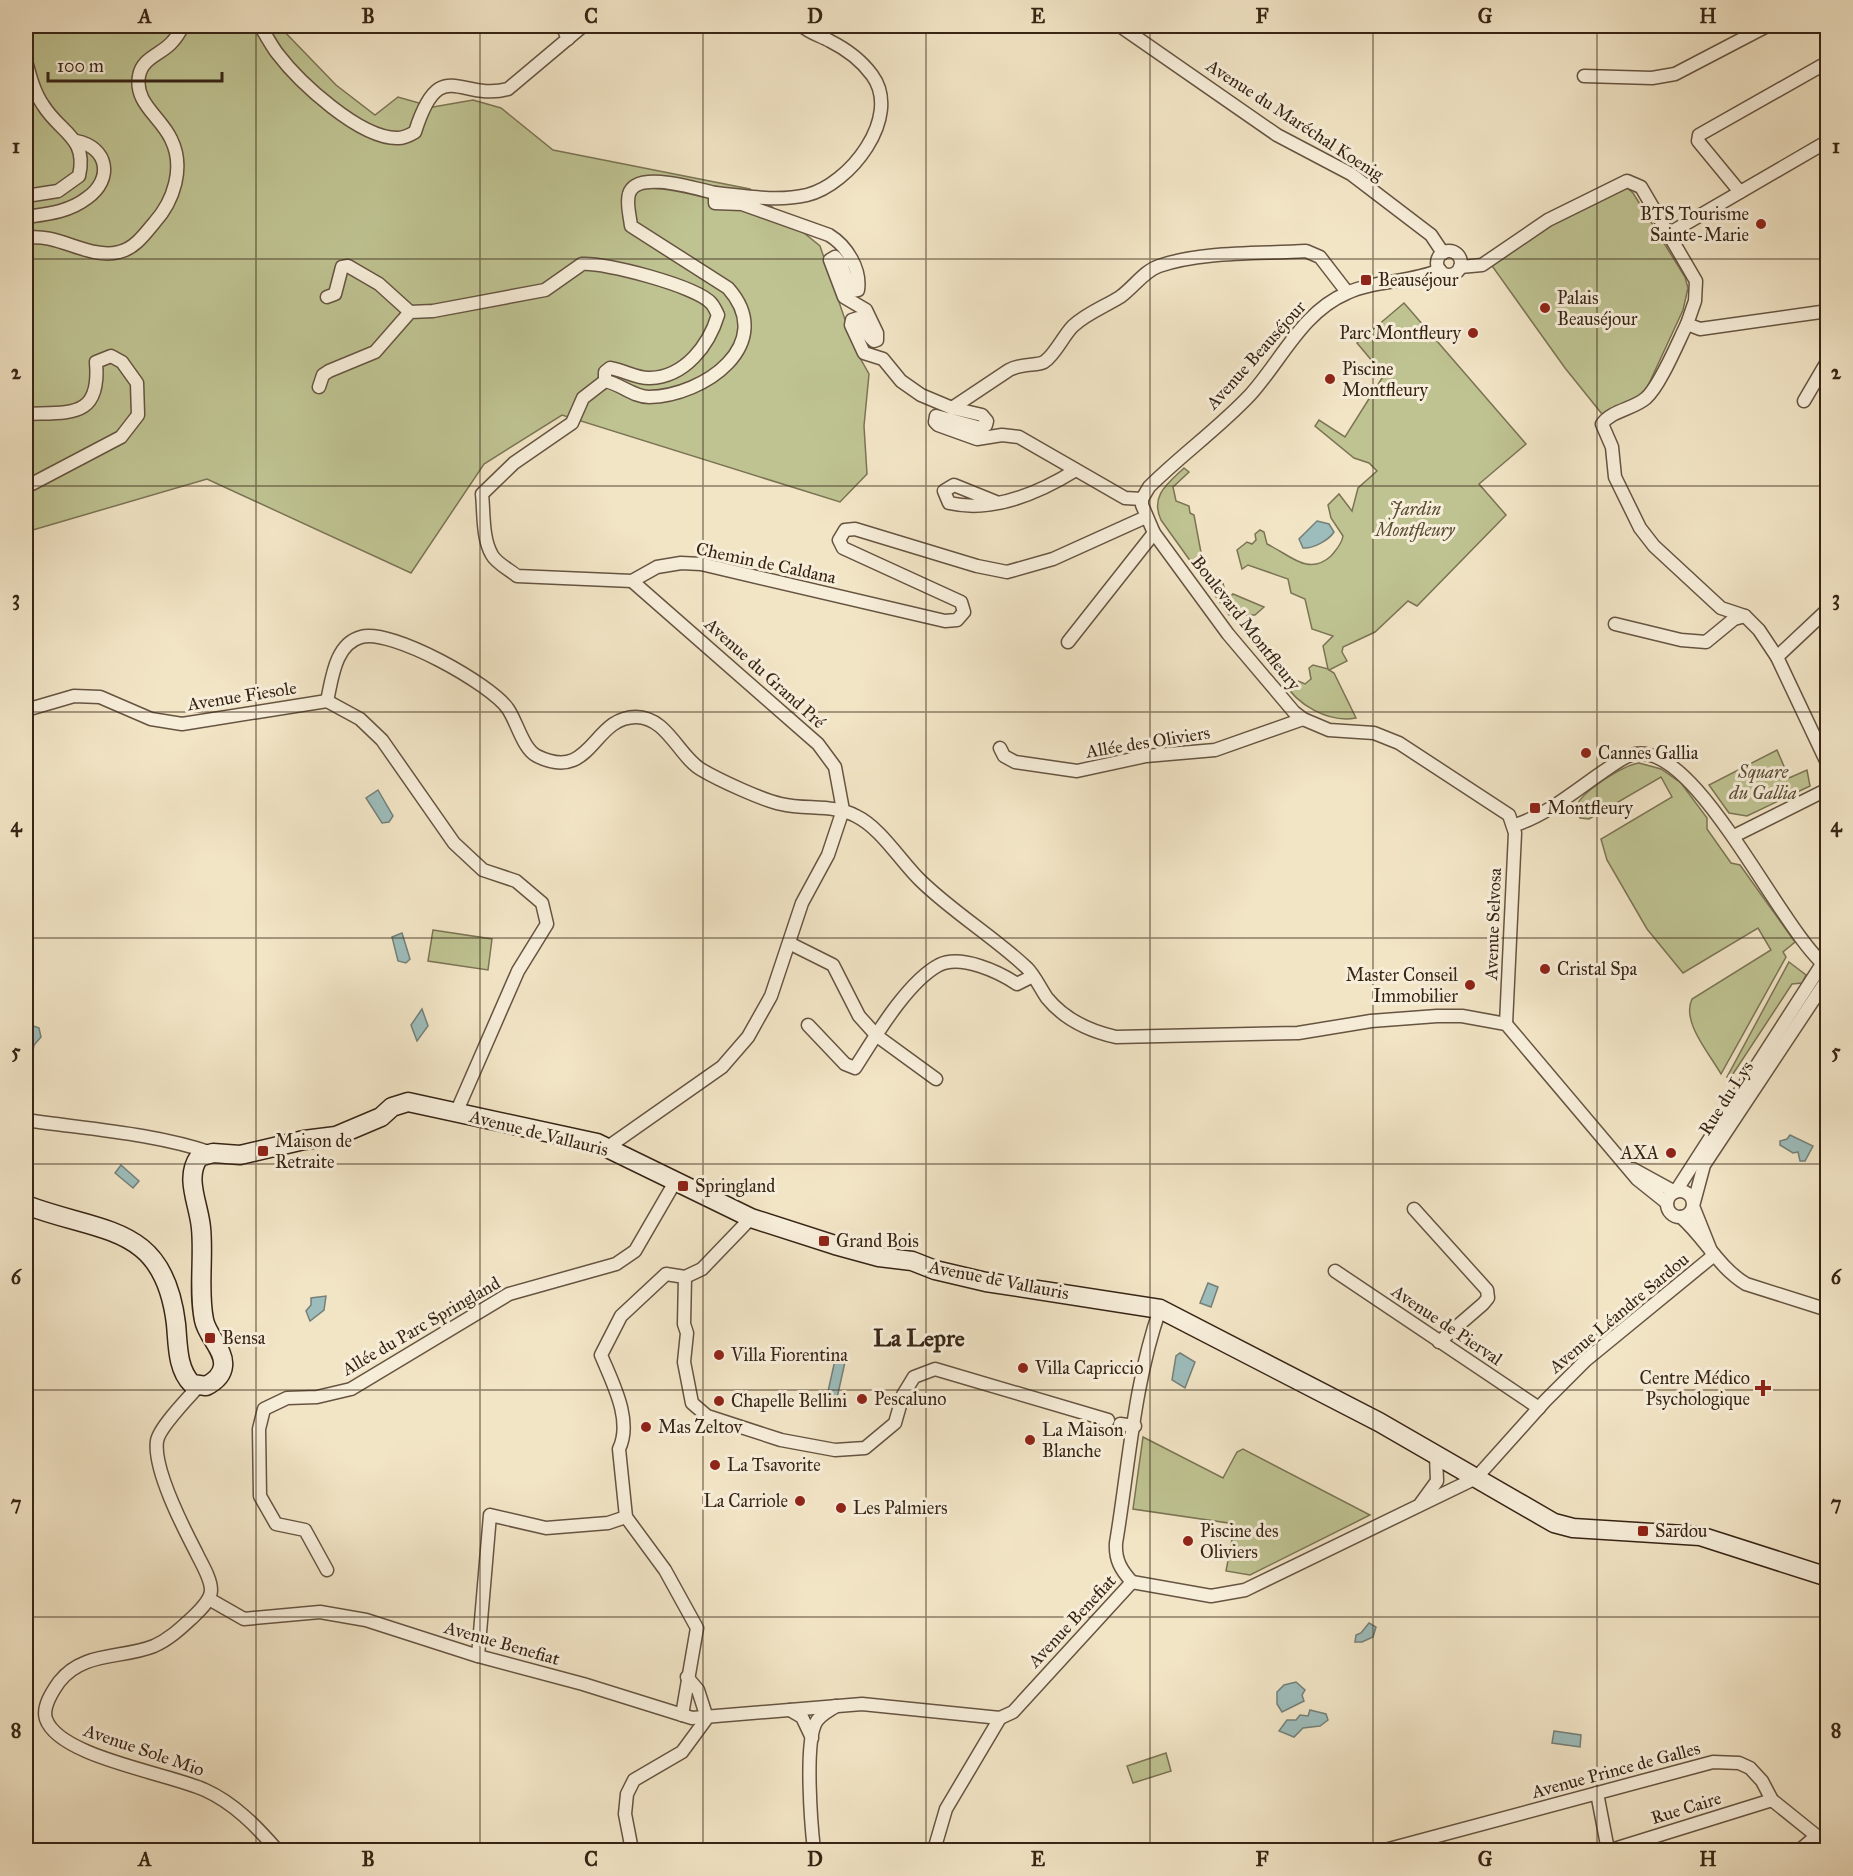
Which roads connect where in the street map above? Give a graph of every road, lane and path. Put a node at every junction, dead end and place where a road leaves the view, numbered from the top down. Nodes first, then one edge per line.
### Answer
1 (183, 26) edge
2 (260, 26) edge
3 (567, 26) edge
4 (583, 26) edge
5 (802, 26) edge
6 (1120, 26) edge
7 (1767, 26) edge
8 (568, 39) junction
9 (26, 61) edge
10 (1827, 62) edge
11 (1584, 76) dead end
12 (76, 141) junction
13 (1827, 141) edge
14 (1740, 192) junction
15 (715, 193) junction
16 (26, 196) edge
17 (26, 217) edge
18 (1668, 234) junction
19 (26, 238) edge
20 (1443, 254) junction
21 (1460, 267) junction
22 (1440, 270) junction
23 (1347, 292) junction
24 (327, 297) dead end
25 (1827, 311) edge
26 (410, 312) junction
27 (1687, 324) junction
28 (1827, 360) edge
29 (605, 381) junction
30 (319, 387) dead end
31 (1804, 401) dead end
32 (952, 408) junction
33 (26, 414) edge
34 (1076, 470) junction
35 (26, 487) edge
36 (1142, 498) junction
37 (996, 502) dead end
38 (1146, 518) junction
39 (1155, 533) junction
40 (632, 581) junction
41 (1827, 609) edge
42 (1745, 616) junction
43 (1615, 624) dead end
44 (1068, 642) dead end
45 (1777, 657) junction
46 (327, 701) junction
47 (26, 710) edge
48 (1304, 719) junction
49 (1000, 748) dead end
50 (1827, 765) edge
51 (1827, 789) edge
52 (843, 810) junction
53 (1515, 825) junction
54 (1734, 836) junction
55 (793, 945) dead end
56 (1824, 961) edge
57 (1033, 976) junction
58 (1827, 978) edge
59 (1797, 1012) junction
60 (1506, 1024) junction
61 (808, 1025) dead end
62 (877, 1036) junction
63 (936, 1079) dead end
64 (456, 1113) junction
65 (26, 1120) edge
66 (608, 1147) junction
67 (213, 1153) junction
68 (1622, 1161) junction
69 (675, 1182) junction
70 (1675, 1191) junction
71 (1666, 1203) junction
72 (26, 1205) edge
73 (1693, 1206) junction
74 (1414, 1209) dead end
75 (1681, 1217) junction
76 (750, 1218) junction
77 (1713, 1256) junction
78 (1335, 1271) dead end
79 (685, 1277) junction
80 (1160, 1309) junction
81 (1827, 1310) edge
82 (1439, 1342) junction
83 (198, 1387) junction
84 (1539, 1408) junction
85 (1135, 1426) junction
86 (1436, 1456) junction
87 (1476, 1478) junction
88 (1419, 1506) junction
89 (626, 1517) junction
90 (327, 1570) dead end
91 (1827, 1576) edge
92 (1132, 1582) junction
93 (209, 1599) junction
94 (478, 1656) junction
95 (687, 1677) junction
96 (837, 1705) junction
97 (790, 1710) junction
98 (687, 1717) junction
99 (707, 1718) junction
100 (1000, 1718) junction
101 (812, 1738) junction
102 (1597, 1793) junction
103 (1772, 1800) junction
104 (1815, 1837) junction
105 (1827, 1845) edge
106 (277, 1851) edge
107 (632, 1851) edge
108 (814, 1851) edge
109 (934, 1851) edge
110 (1385, 1851) edge
111 (1610, 1851) edge
112 (1800, 1851) edge

1 - 19 street
2 - 8 street
3 - 8 street
4 - 8 street
5 - 15 street
6 - 20 street, Avenue du Maréchal Koenig
7 - 11 street
9 - 12 street
10 - 14 street
12 - 16 street
12 - 17 street
13 - 14 street
14 - 18 street
15 - 29 street
15 - 32 street
18 - 21 street
18 - 27 street
20 - 21 street
20 - 22 street
21 - 22 street
22 - 23 street, Avenue Beauséjour
23 - 32 street
23 - 36 street, Avenue Beauséjour
24 - 26 street
25 - 27 street
26 - 29 street
26 - 30 street
27 - 42 street
28 - 31 street
29 - 40 street
32 - 34 street
33 - 35 street
34 - 36 street
34 - 37 street
36 - 38 street
38 - 39 street, Boulevard Montfleury
38 - 40 street, Chemin de Caldana
39 - 44 street
39 - 48 street, Boulevard Montfleury
40 - 52 street, Avenue du Grand Pré
41 - 45 street
42 - 43 street
42 - 45 street
45 - 50 street
46 - 47 street, Avenue Fiesole
46 - 52 street
46 - 64 street
48 - 49 street, Allée des Oliviers
48 - 53 street, Boulevard Montfleury
51 - 54 street
52 - 57 street
52 - 66 street
53 - 54 street
53 - 60 street, Avenue Selvosa
54 - 56 street
55 - 62 street
56 - 59 street, Rue du Lys
57 - 60 street
57 - 62 street
58 - 59 street, Rue du Lys
59 - 70 street, Rue du Lys
59 - 73 street, Rue du Lys
60 - 68 street
61 - 62 street
62 - 63 street
64 - 66 main road, Avenue de Vallauris
64 - 67 main road, Avenue de Vallauris
65 - 67 street
66 - 69 main road, Avenue de Vallauris
67 - 83 main road
68 - 70 street
68 - 71 street
69 - 76 main road, Avenue de Vallauris
69 - 90 street, Allée du Parc Springland
70 - 71 street
70 - 73 street
71 - 75 street
72 - 83 main road
73 - 75 street
73 - 77 street
74 - 82 street
75 - 77 street
76 - 79 street
76 - 80 main road, Avenue de Vallauris
77 - 81 street
77 - 84 street, Avenue Léandre Sardou
78 - 82 street, Avenue de Pierval
79 - 85 street
79 - 89 street
80 - 85 street
80 - 86 main road, Avenue de Vallauris
82 - 84 street, Avenue de Pierval
83 - 93 street
84 - 87 street, Avenue Léandre Sardou
85 - 92 street
86 - 87 main road, Avenue de Vallauris
86 - 88 street
87 - 88 street, Avenue Benefiat
87 - 91 main road, Avenue de Vallauris
88 - 92 street, Avenue Benefiat
89 - 94 street
89 - 95 street
92 - 100 street, Avenue Benefiat
93 - 94 street, Avenue Benefiat
93 - 106 street, Avenue Sole Mio
94 - 98 street, Avenue Benefiat
95 - 98 street
95 - 99 street
96 - 97 street, Avenue Benefiat
96 - 100 street, Avenue Benefiat
96 - 101 street
97 - 99 street, Avenue Benefiat
97 - 101 street
98 - 99 street, Avenue Benefiat
99 - 107 street
100 - 109 street
101 - 108 street
102 - 103 street, Avenue Prince de Galles
102 - 110 street, Avenue Prince de Galles
102 - 111 street
103 - 104 street, Avenue Prince de Galles
103 - 111 street, Rue Caire
104 - 105 street, Avenue Prince de Galles
104 - 112 street

